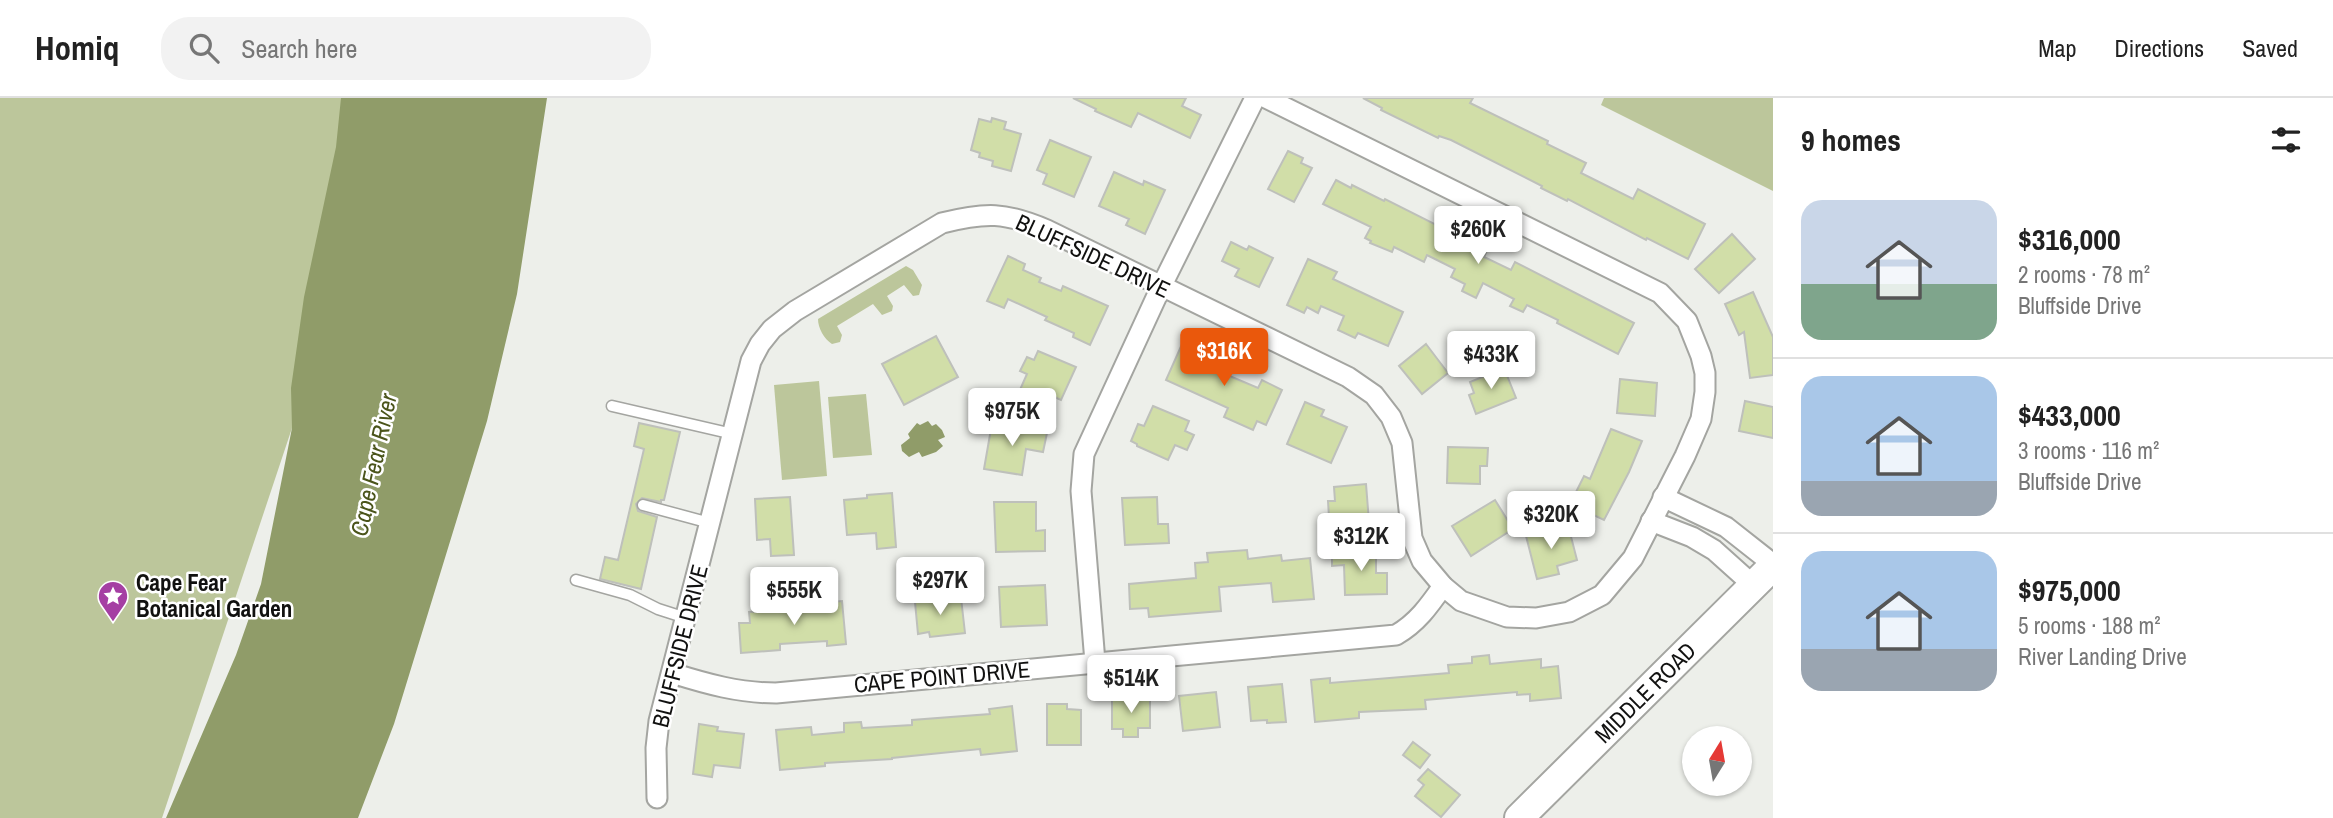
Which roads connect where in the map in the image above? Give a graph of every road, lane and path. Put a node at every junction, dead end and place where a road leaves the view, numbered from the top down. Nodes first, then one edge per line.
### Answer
1 (1255, 98) edge
2 (1266, 98) edge
3 (1161, 287) junction
4 (612, 406) dead end
5 (733, 433) junction
6 (1663, 497) junction
7 (643, 505) dead end
8 (1651, 521) junction
9 (710, 523) junction
10 (1766, 571) edge
11 (576, 580) dead end
12 (1443, 586) junction
13 (686, 618) junction
14 (1095, 662) junction
15 (672, 673) junction
16 (657, 798) dead end
17 (1519, 818) edge

1 - 3 street
2 - 6 street, BLUFFSIDE DRIVE
3 - 5 street, BLUFFSIDE DRIVE
3 - 12 street, BLUFFSIDE DRIVE
3 - 14 street
4 - 5 lane
5 - 9 street, BLUFFSIDE DRIVE
6 - 8 street, BLUFFSIDE DRIVE
6 - 10 street
7 - 9 lane
8 - 10 street
8 - 12 street, BLUFFSIDE DRIVE
9 - 13 street, BLUFFSIDE DRIVE
10 - 17 main road, MIDDLE ROAD
11 - 13 lane
12 - 14 street, CAPE POINT DRIVE
13 - 15 street, BLUFFSIDE DRIVE
14 - 15 street, CAPE POINT DRIVE
15 - 16 street, BLUFFSIDE DRIVE

